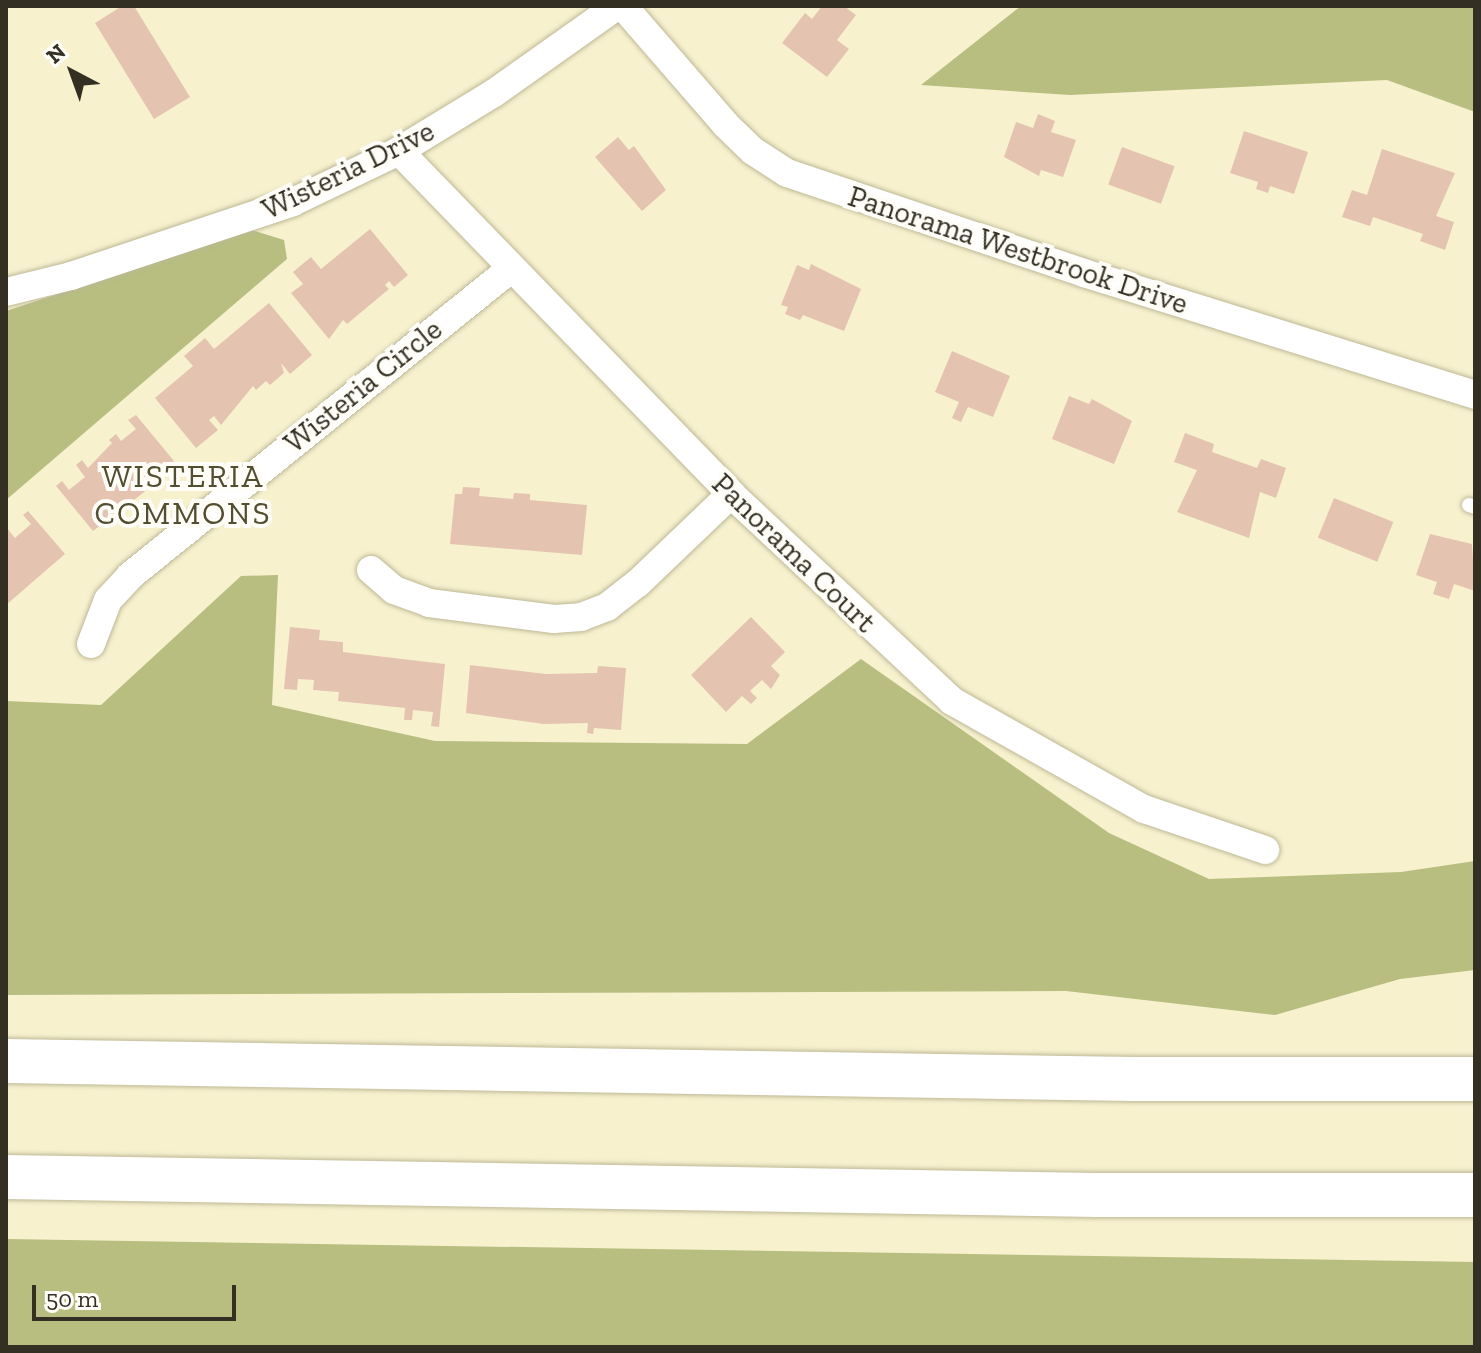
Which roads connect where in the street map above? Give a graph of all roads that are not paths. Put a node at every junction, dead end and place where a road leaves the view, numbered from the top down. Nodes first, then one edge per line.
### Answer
1 (620, 6) edge
2 (399, 151) junction
3 (510, 269) junction
4 (6, 292) edge
5 (1475, 395) edge
6 (731, 494) junction
7 (371, 570) dead end
8 (91, 644) dead end
9 (1265, 850) dead end
10 (6, 1061) edge
11 (1475, 1079) edge
12 (6, 1177) edge
13 (1475, 1195) edge

1 - 2 street, Wisteria Drive
1 - 5 street, Panorama Westbrook Drive
2 - 3 street, Panorama Court
2 - 4 street, Wisteria Drive
3 - 6 street, Panorama Court
3 - 8 street, Wisteria Circle
6 - 7 street
6 - 9 street, Panorama Court
10 - 11 highway
12 - 13 highway

